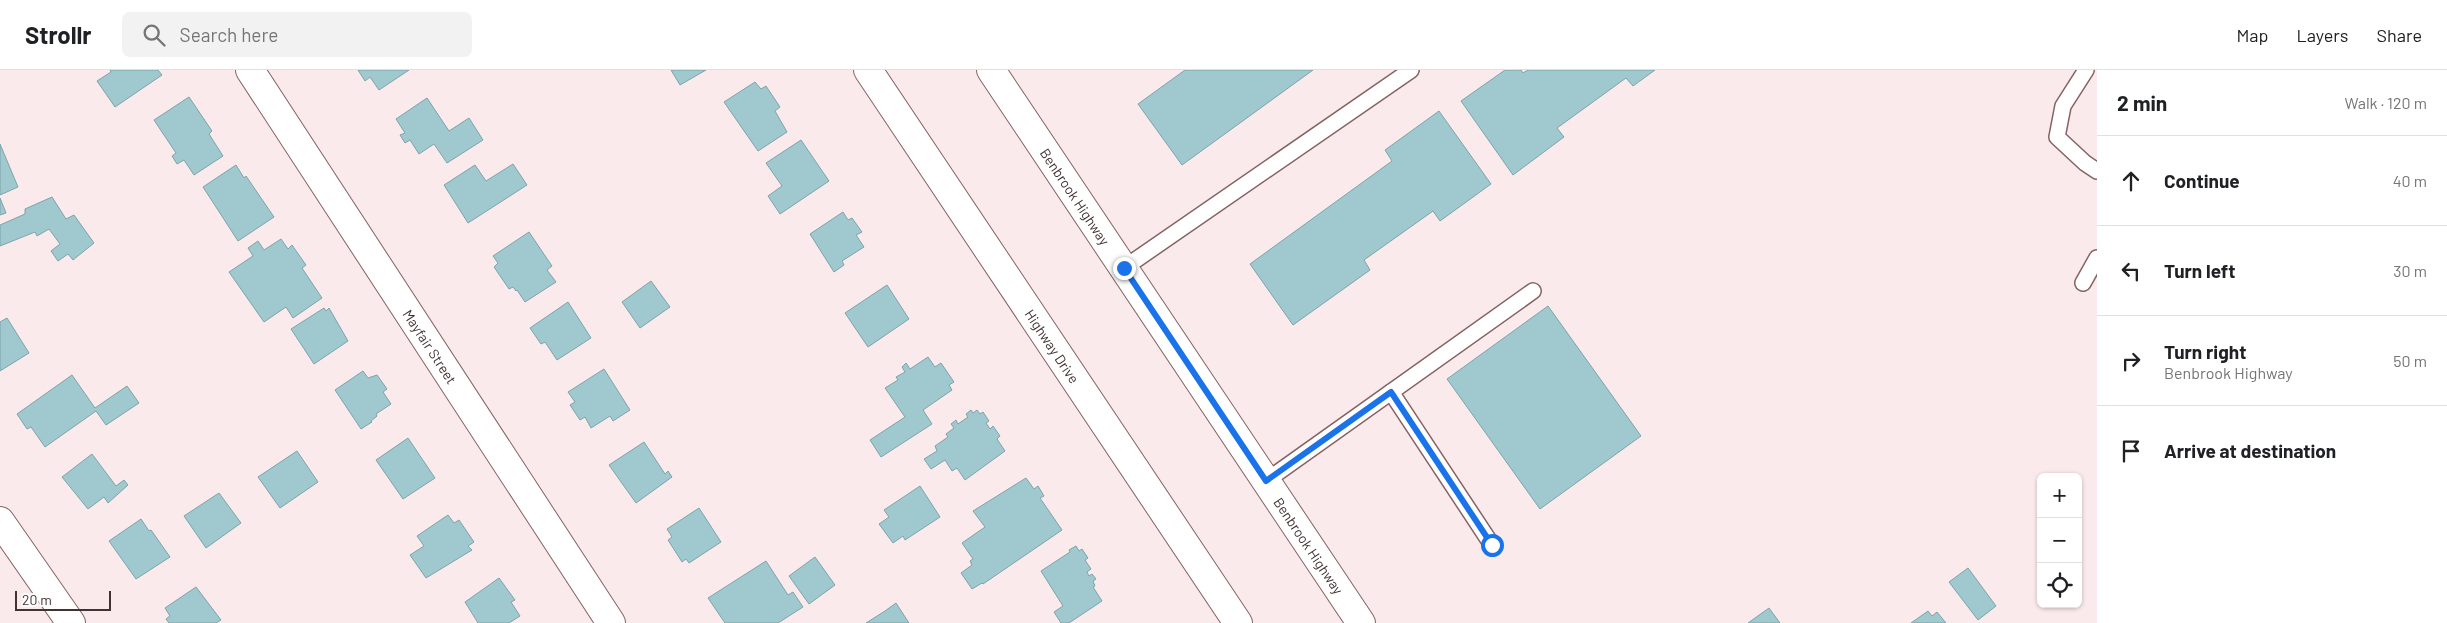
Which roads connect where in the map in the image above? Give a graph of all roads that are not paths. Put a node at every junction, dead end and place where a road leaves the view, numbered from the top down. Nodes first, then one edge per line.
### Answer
1 (250, 70) edge
2 (868, 70) edge
3 (991, 70) edge
4 (1411, 70) edge
5 (2086, 70) edge
6 (2097, 171) edge
7 (2097, 258) edge
8 (1124, 268) junction
9 (2083, 282) dead end
10 (1533, 291) dead end
11 (1391, 392) junction
12 (1266, 481) junction
13 (0, 521) edge
14 (1492, 545) dead end
15 (71, 623) edge
16 (611, 623) edge
17 (1238, 623) edge
18 (1361, 623) edge

1 - 16 street, Mayfair Street
2 - 17 street, Highway Drive
3 - 8 street, Benbrook Highway
4 - 8 lane
5 - 6 lane
7 - 9 lane
8 - 12 street, Benbrook Highway
10 - 11 lane
11 - 12 lane
11 - 14 lane
12 - 18 street, Benbrook Highway
13 - 15 street

